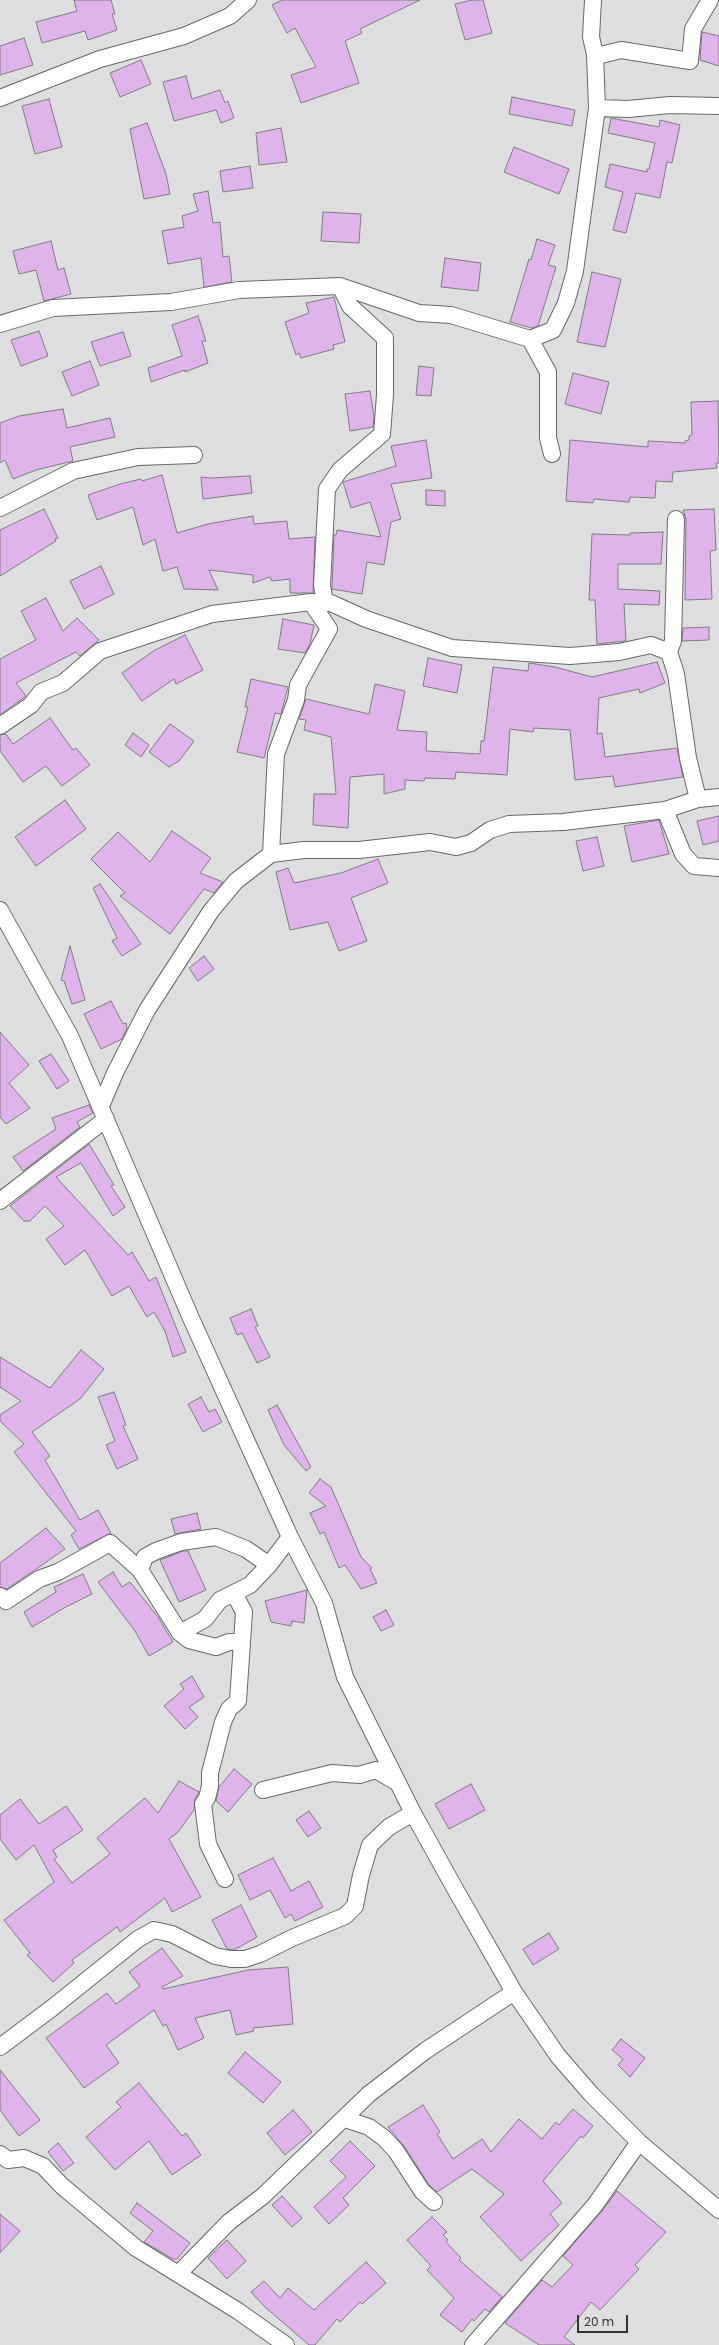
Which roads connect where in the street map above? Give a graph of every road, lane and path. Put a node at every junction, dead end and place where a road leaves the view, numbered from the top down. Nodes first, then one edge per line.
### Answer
1 (593, 0) edge
2 (710, 0) edge
3 (246, 1) edge
4 (595, 54) junction
5 (0, 98) edge
6 (719, 106) edge
7 (597, 108) junction
8 (340, 286) junction
9 (0, 324) edge
10 (530, 340) junction
11 (552, 454) dead end
12 (194, 456) dead end
13 (0, 508) edge
14 (676, 519) dead end
15 (318, 602) junction
16 (669, 652) junction
17 (0, 726) edge
18 (719, 797) edge
19 (698, 799) junction
20 (665, 810) junction
21 (271, 854) junction
22 (719, 868) edge
23 (0, 910) edge
24 (104, 1113) junction
25 (2, 1195) edge
26 (290, 1537) junction
27 (270, 1565) junction
28 (140, 1570) junction
29 (234, 1593) junction
30 (0, 1596) edge
31 (180, 1633) junction
32 (242, 1642) junction
33 (400, 1784) junction
34 (263, 1790) dead end
35 (413, 1813) junction
36 (225, 1879) dead end
37 (514, 1992) junction
38 (0, 2047) edge
39 (345, 2119) junction
40 (639, 2142) junction
41 (3, 2162) edge
42 (434, 2202) dead end
43 (719, 2210) edge
44 (179, 2273) junction
45 (286, 2345) edge
46 (473, 2345) edge

1 - 4 street
2 - 4 street
3 - 5 street
4 - 7 street
6 - 7 street
7 - 10 street
8 - 9 street
8 - 10 street
8 - 15 street
10 - 11 street
12 - 13 street
14 - 16 street
15 - 16 street
15 - 17 street
15 - 21 street
16 - 19 street
18 - 19 street
19 - 20 street
20 - 21 street
20 - 22 street
21 - 24 street
23 - 24 street
24 - 25 street
24 - 26 street
26 - 27 street
26 - 33 street
27 - 28 street
27 - 29 street
28 - 30 street
28 - 31 street
29 - 31 street
29 - 32 street
31 - 32 street
32 - 36 street
33 - 34 street
33 - 35 street
35 - 37 street
35 - 38 street
37 - 39 street
37 - 40 street
39 - 42 street
39 - 44 street
40 - 43 street
40 - 46 street
41 - 44 street
44 - 45 street

